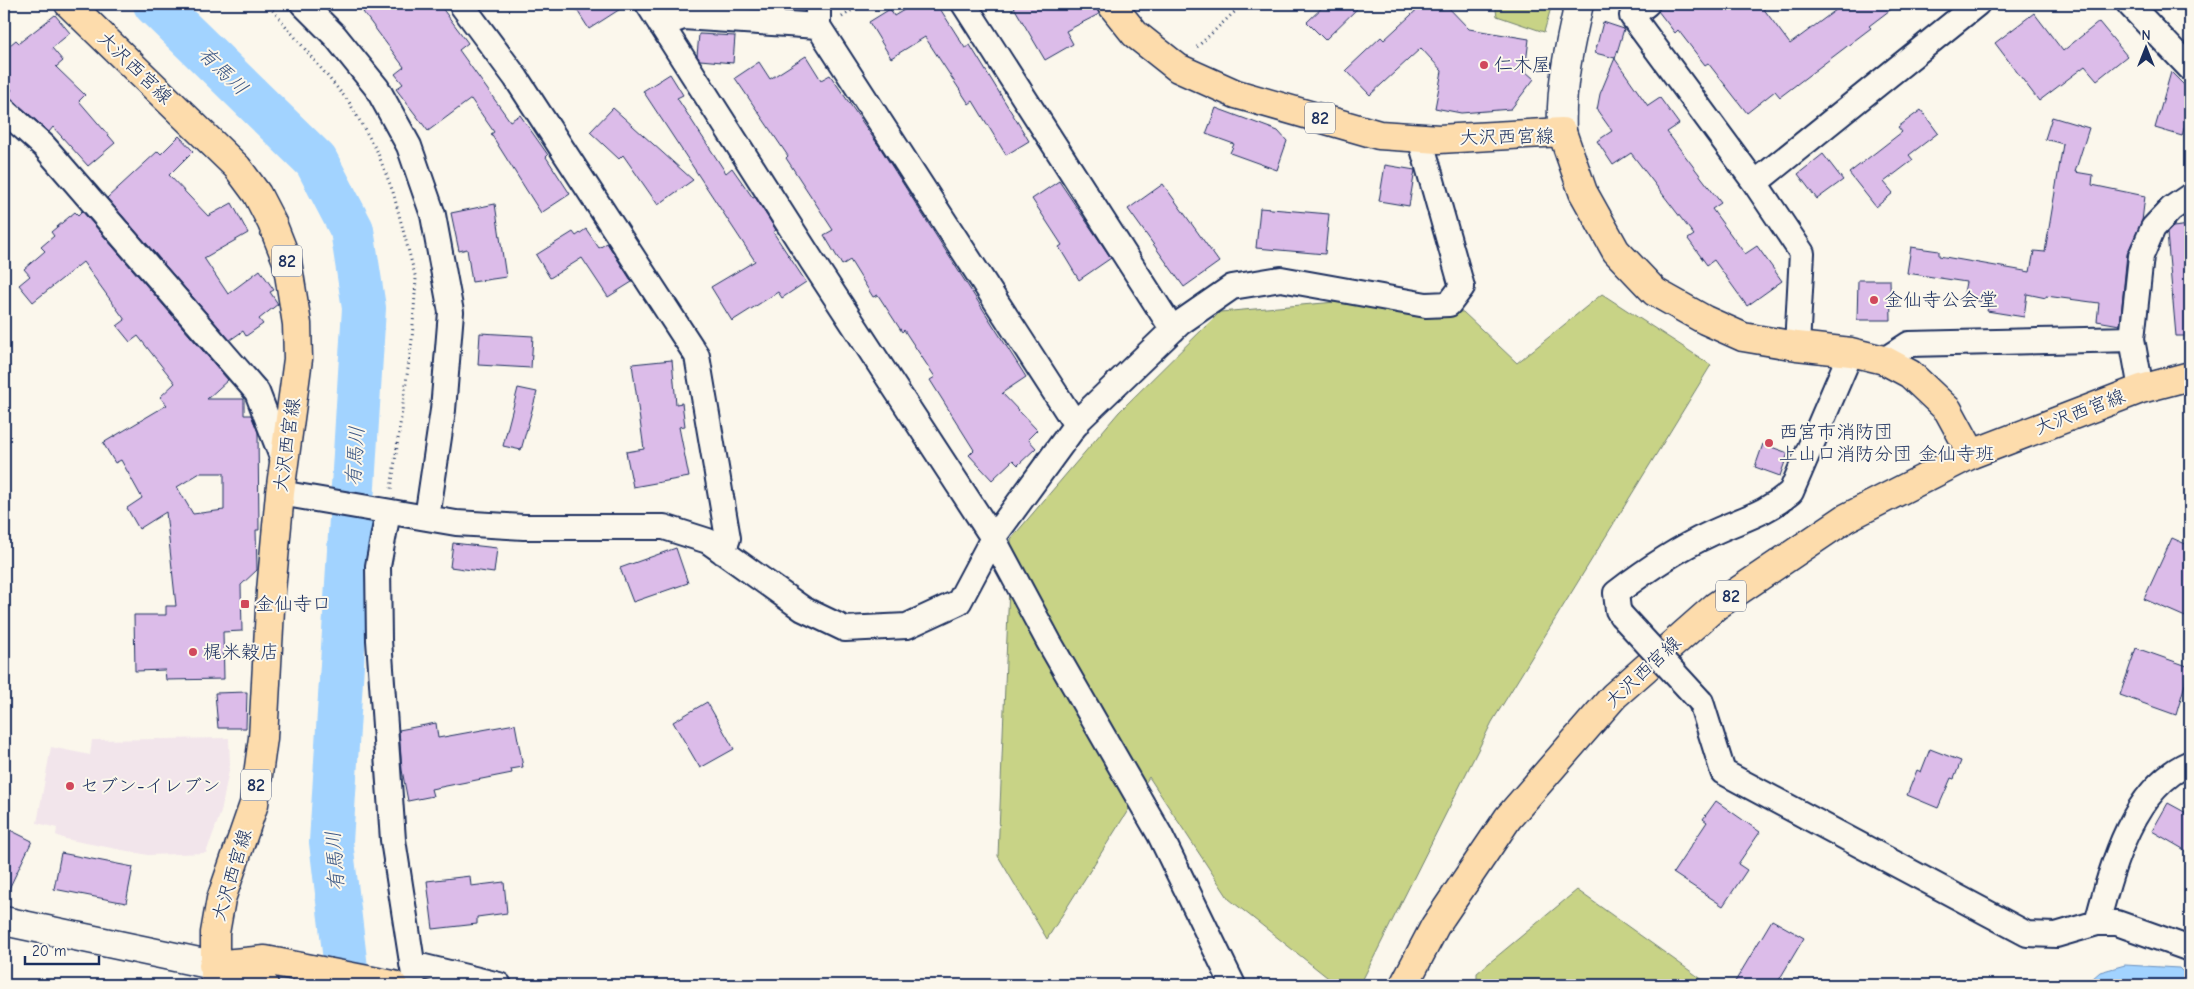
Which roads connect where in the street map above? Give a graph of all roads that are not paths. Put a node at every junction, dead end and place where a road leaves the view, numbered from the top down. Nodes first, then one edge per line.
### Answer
1 (69, 4) edge
2 (303, 4) edge
3 (461, 4) edge
4 (648, 4) edge
5 (964, 4) edge
6 (1111, 4) edge
7 (1579, 4) edge
8 (1647, 4) edge
9 (1977, 4) edge
10 (2129, 4) edge
11 (818, 15) edge
12 (662, 24) junction
13 (2190, 68) edge
14 (4, 110) edge
15 (1562, 132) junction
16 (1420, 138) junction
17 (1755, 183) junction
18 (2190, 196) edge
19 (1173, 330) junction
20 (2132, 340) junction
21 (1797, 346) junction
22 (1851, 352) junction
23 (1884, 360) junction
24 (2190, 376) edge
25 (2141, 389) junction
26 (1076, 425) junction
27 (1972, 454) junction
28 (285, 466) junction
29 (286, 494) junction
30 (379, 510) junction
31 (427, 518) junction
32 (993, 538) junction
33 (723, 552) junction
34 (2190, 763) edge
35 (4, 921) edge
36 (2097, 923) junction
37 (2190, 949) edge
38 (214, 975) edge
39 (406, 975) edge
40 (264, 985) edge
41 (499, 985) edge
42 (1233, 985) edge
43 (1404, 985) edge

1 - 28 main road, 大沢西宮線 / 82
2 - 31 street
3 - 33 street
4 - 12 street
5 - 19 street
6 - 16 main road, 大沢西宮線 / 82
7 - 15 street
8 - 17 street
9 - 17 street
10 - 13 street
11 - 12 street
11 - 26 street
12 - 32 street
14 - 28 street
15 - 16 main road, 大沢西宮線 / 82
15 - 21 main road, 大沢西宮線
16 - 19 street
17 - 21 street
18 - 20 street
19 - 26 street
20 - 23 street
20 - 25 street
21 - 22 main road, 大沢西宮線
22 - 23 main road, 大沢西宮線
22 - 36 street, bridge
23 - 27 main road, 大沢西宮線
24 - 25 main road, 大沢西宮線 / 82
25 - 27 main road, 大沢西宮線 / 82
26 - 32 street
27 - 43 main road, 大沢西宮線 / 82
28 - 29 main road, 大沢西宮線 / 82
29 - 30 street
29 - 38 main road, 大沢西宮線 / 82
30 - 31 street
30 - 39 street
31 - 33 street
32 - 33 street
32 - 42 street
34 - 36 street
35 - 38 street
36 - 37 street
38 - 39 main road
38 - 40 main road
39 - 41 street

